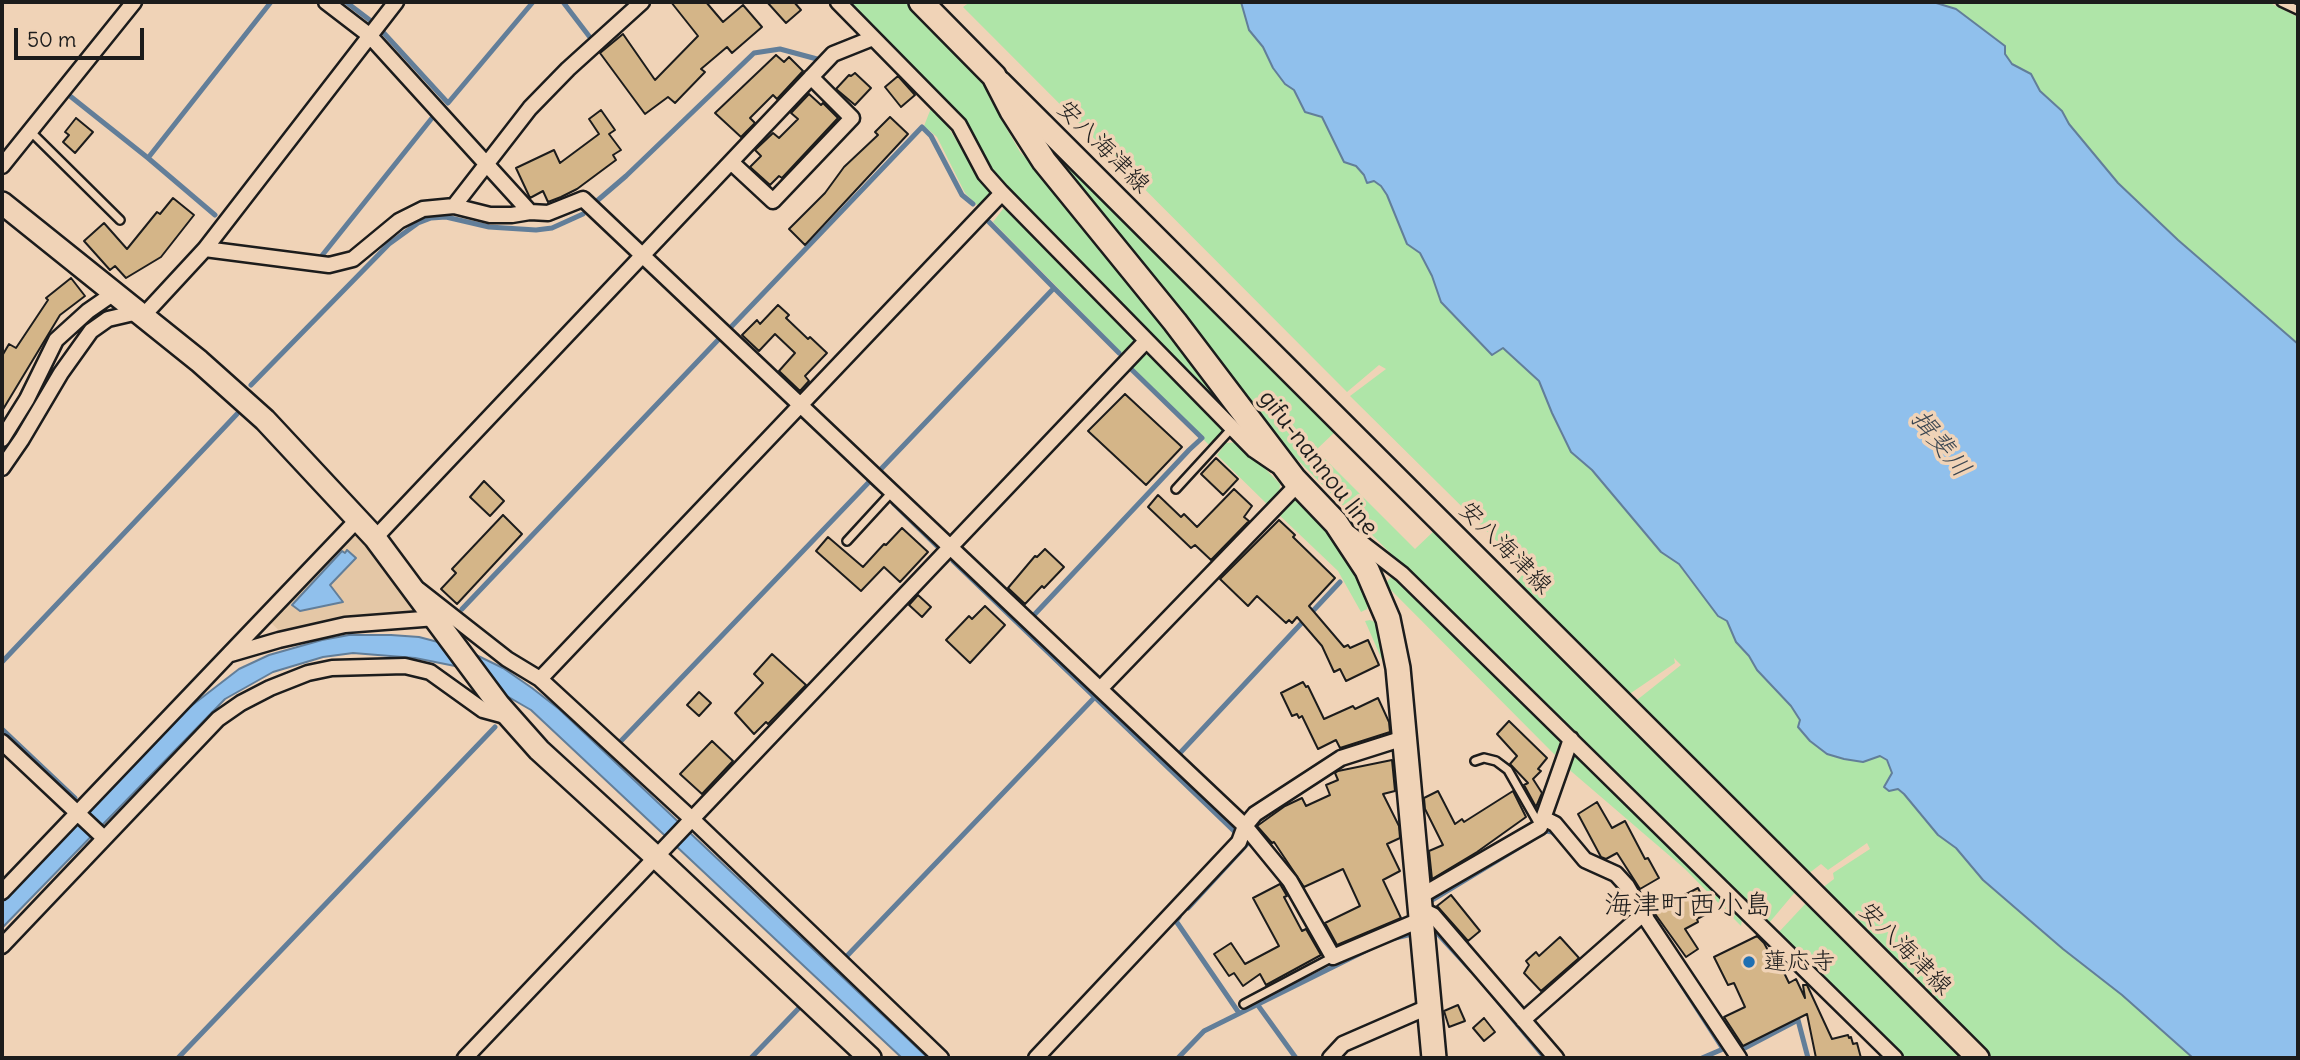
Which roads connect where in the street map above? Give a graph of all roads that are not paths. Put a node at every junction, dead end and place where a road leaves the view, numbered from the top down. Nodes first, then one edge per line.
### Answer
1 (134, 2) edge
2 (326, 2) edge
3 (396, 2) edge
4 (642, 2) edge
5 (838, 2) edge
6 (921, 2) edge
7 (2281, 2) edge
8 (2298, 10) edge
9 (369, 35) junction
10 (873, 38) junction
11 (994, 76) junction
12 (811, 77) junction
13 (30, 131) junction
14 (487, 162) junction
15 (731, 162) junction
16 (2, 166) edge
17 (1002, 193) junction
18 (2, 203) edge
19 (454, 206) junction
20 (530, 212) junction
21 (120, 220) dead end
22 (205, 249) junction
23 (642, 255) junction
24 (114, 293) junction
25 (141, 314) junction
26 (1146, 341) junction
27 (801, 405) junction
28 (1232, 428) junction
29 (2, 439) edge
30 (2, 468) edge
31 (1296, 481) junction
32 (1176, 489) dead end
33 (892, 492) junction
34 (358, 519) junction
35 (1336, 523) junction
36 (375, 538) junction
37 (848, 541) dead end
38 (950, 548) junction
39 (413, 586) junction
40 (442, 626) junction
41 (229, 654) junction
42 (540, 679) junction
43 (1100, 689) junction
44 (505, 711) junction
45 (1404, 738) junction
46 (1571, 738) junction
47 (2, 742) edge
48 (1475, 761) dead end
49 (78, 815) junction
50 (1542, 822) junction
51 (690, 823) junction
52 (1245, 826) junction
53 (101, 835) junction
54 (661, 854) junction
55 (2, 892) edge
56 (1420, 909) junction
57 (1643, 914) junction
58 (2, 946) edge
59 (1333, 957) junction
60 (1244, 1004) dead end
61 (1428, 1007) junction
62 (1523, 1020) junction
63 (465, 1058) edge
64 (870, 1058) edge
65 (941, 1058) edge
66 (1036, 1058) edge
67 (1330, 1058) edge
68 (1434, 1058) edge
69 (1556, 1058) edge
70 (1739, 1058) edge
71 (1895, 1058) edge
72 (1978, 1058) edge

1 - 13 street
2 - 9 street
3 - 9 street
4 - 14 street
5 - 10 street
6 - 11 main road, gifu-nannou line
7 - 8 lane
9 - 14 street
9 - 22 street
10 - 12 street
10 - 17 street
11 - 31 main road, gifu-nannou line
11 - 72 main road, 安八海津線
12 - 15 street
12 - 15 street
13 - 16 street
13 - 21 lane
14 - 19 street
14 - 20 street
15 - 23 street
17 - 26 street
17 - 27 street
18 - 24 main road
19 - 20 street
19 - 22 street
20 - 23 street
22 - 25 street
23 - 27 street
23 - 36 street
24 - 25 main road
24 - 29 street
25 - 30 street
25 - 34 main road
26 - 28 street
26 - 38 street
27 - 33 street
27 - 42 street
28 - 31 street
28 - 32 lane
31 - 35 main road, gifu-nannou line
31 - 43 street
33 - 37 lane
33 - 38 street
34 - 36 main road
34 - 41 street
35 - 45 main road, gifu-nannou line
35 - 46 street
36 - 39 main road
38 - 43 street
38 - 51 street
39 - 40 main road
39 - 42 street
40 - 41 street
40 - 44 main road
41 - 49 street
42 - 51 street
43 - 52 street
44 - 53 street
44 - 54 main road
45 - 52 street
45 - 56 main road, gifu-nannou line
46 - 50 street
46 - 71 street
47 - 49 street
48 - 50 lane
49 - 53 street
49 - 55 street
50 - 56 street
50 - 57 street
51 - 54 street
51 - 65 street
52 - 59 street
52 - 66 street
53 - 58 street
54 - 63 street
54 - 64 main road
56 - 59 street
56 - 61 main road, gifu-nannou line
56 - 62 street
57 - 62 street
57 - 70 street
59 - 60 lane
61 - 67 street
61 - 68 main road, gifu-nannou line
62 - 69 street

